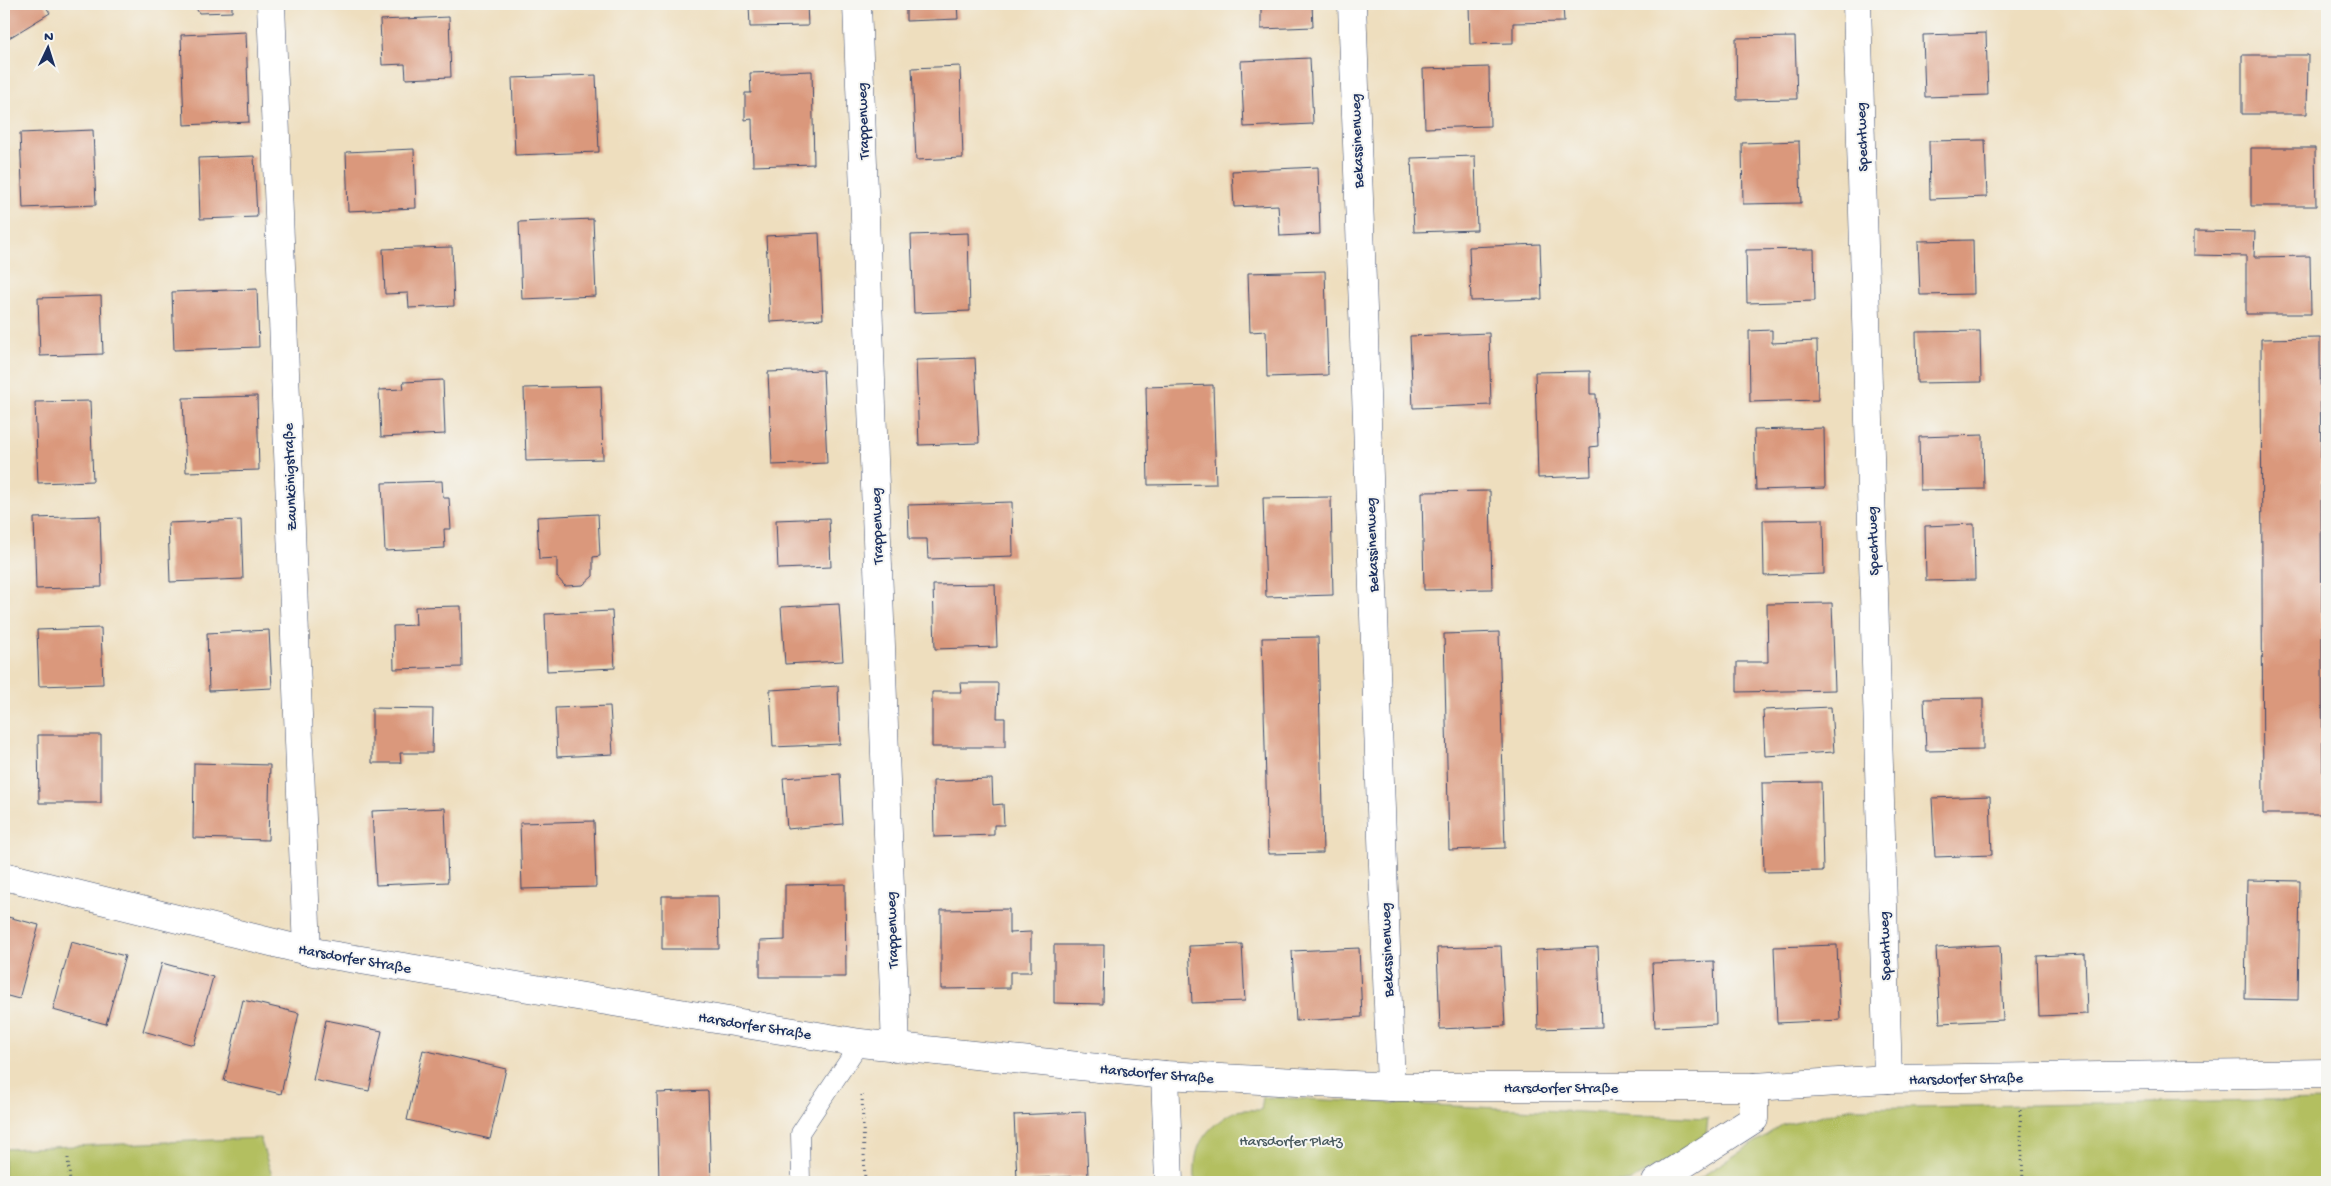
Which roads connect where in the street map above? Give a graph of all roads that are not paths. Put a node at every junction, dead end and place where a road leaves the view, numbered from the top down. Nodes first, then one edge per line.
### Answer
1 (271, 4) edge
2 (857, 4) edge
3 (1352, 4) edge
4 (1857, 4) edge
5 (4, 876) edge
6 (307, 951) junction
7 (860, 1043) junction
8 (896, 1048) junction
9 (2327, 1073) edge
10 (1165, 1075) junction
11 (1888, 1079) junction
12 (1391, 1087) junction
13 (1754, 1087) junction
14 (801, 1182) edge
15 (1168, 1182) edge
16 (1656, 1182) edge

1 - 6 street, Zaunkönigstraße
2 - 8 street, Trappenweg
3 - 12 street, Bekassinenweg
4 - 11 street, Spechtweg
5 - 6 street, Harsdorfer Straße
6 - 7 street, Harsdorfer Straße
7 - 8 street, Harsdorfer Straße
7 - 14 lane
8 - 10 street, Harsdorfer Straße
9 - 11 street, Harsdorfer Straße
10 - 12 street, Harsdorfer Straße
10 - 15 street
11 - 13 street, Harsdorfer Straße
12 - 13 street, Harsdorfer Straße
13 - 16 street

